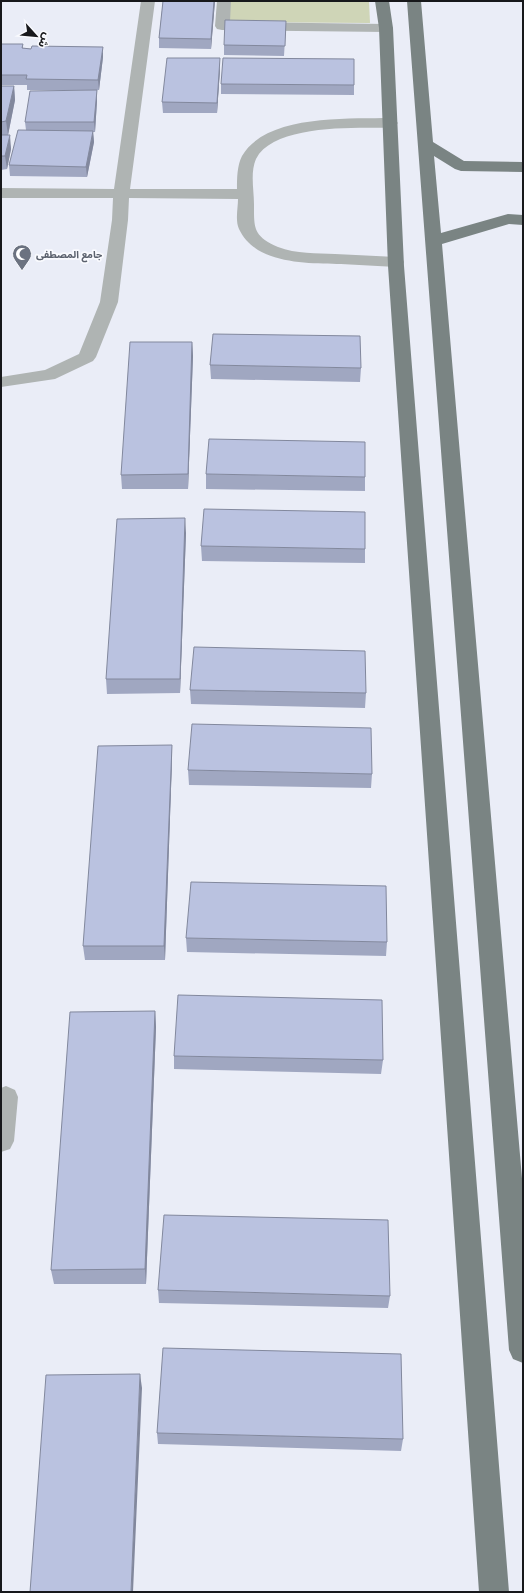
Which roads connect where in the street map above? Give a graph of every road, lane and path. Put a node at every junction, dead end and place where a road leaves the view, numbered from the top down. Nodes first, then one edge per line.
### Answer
1 (148, 1) edge
2 (224, 1) edge
3 (382, 1) edge
4 (414, 1) edge
5 (386, 28) junction
6 (390, 123) junction
7 (425, 144) junction
8 (523, 167) edge
9 (1, 193) edge
10 (121, 193) junction
11 (246, 194) junction
12 (523, 220) edge
13 (433, 241) junction
14 (396, 262) junction
15 (1, 382) edge
16 (6, 1096) dead end
17 (1, 1141) edge
18 (523, 1350) edge
19 (494, 1592) edge

1 - 10 street
2 - 5 street
3 - 5 main road
4 - 7 main road
5 - 6 main road
6 - 11 street
6 - 14 main road
7 - 8 main road
7 - 13 main road
9 - 10 street
10 - 11 street
10 - 15 street
11 - 14 street
12 - 13 main road
13 - 18 main road
14 - 19 main road
16 - 17 street

